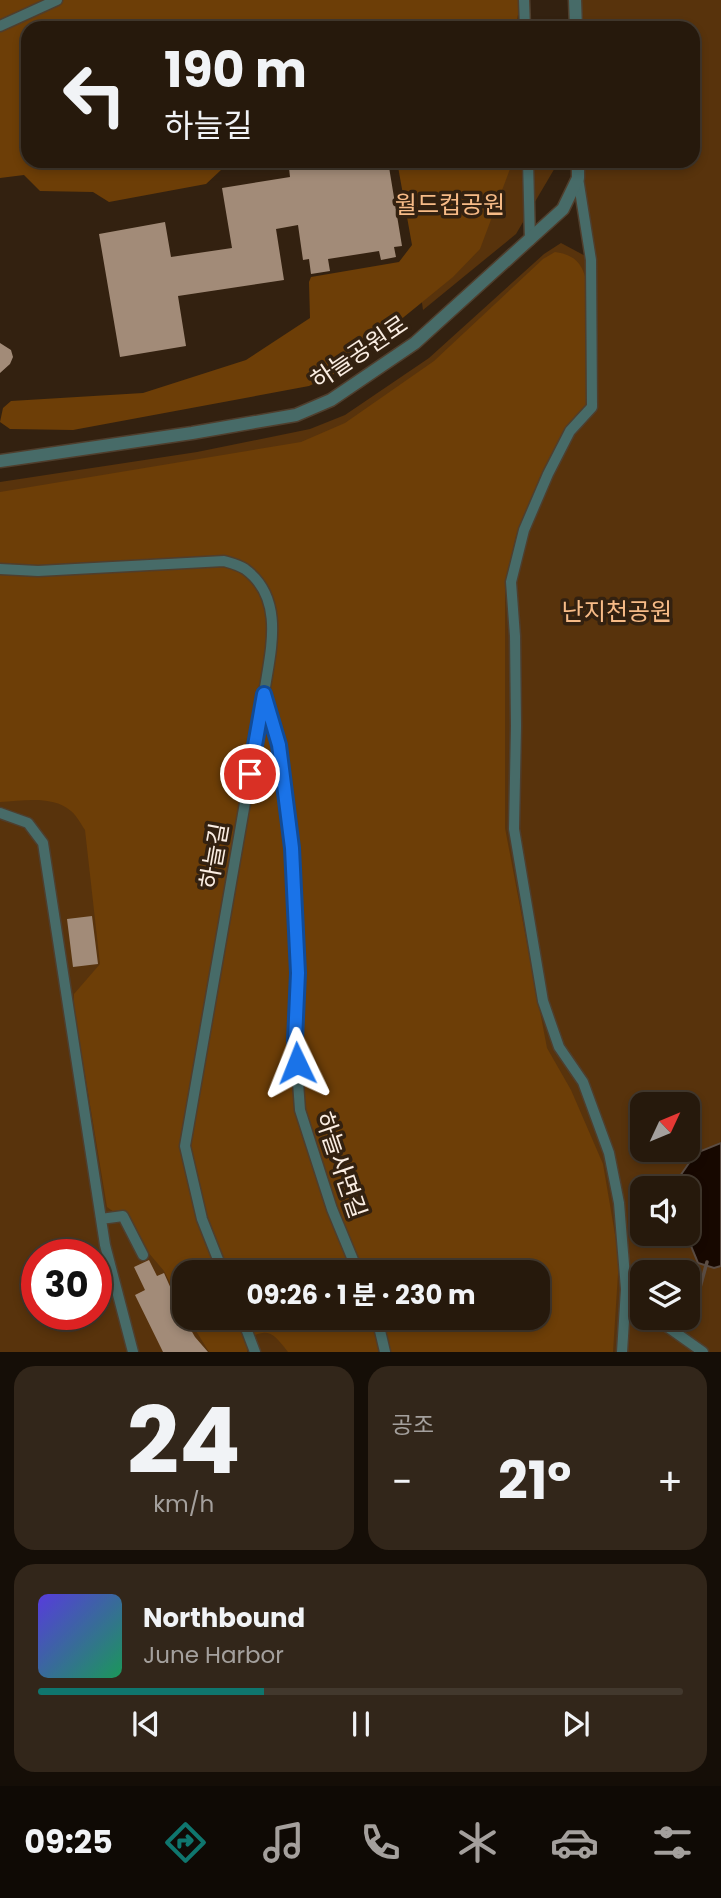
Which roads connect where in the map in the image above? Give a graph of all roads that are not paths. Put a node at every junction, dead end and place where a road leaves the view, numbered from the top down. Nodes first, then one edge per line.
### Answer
1 (57, 0) edge
2 (524, 0) edge
3 (575, 0) edge
4 (525, 21) edge
5 (576, 21) edge
6 (0, 26) edge
7 (528, 168) edge
8 (578, 168) edge
9 (578, 178) junction
10 (530, 240) junction
11 (0, 461) edge
12 (0, 569) edge
13 (264, 694) junction
14 (0, 813) edge
15 (101, 1219) junction
16 (143, 1255) dead end
17 (218, 1260) edge
18 (353, 1260) edge
19 (626, 1289) junction
20 (630, 1293) edge
21 (247, 1330) edge
22 (380, 1330) edge
23 (672, 1330) edge
24 (133, 1352) edge
25 (255, 1352) edge
26 (385, 1352) edge
27 (622, 1352) edge
28 (703, 1352) edge

1 - 6 street
2 - 4 street
3 - 5 street
7 - 10 street
8 - 9 street, 하늘공원로
9 - 10 street, 하늘공원로
9 - 19 street
10 - 11 street, 하늘공원로
12 - 13 street, 하늘길
13 - 17 street, 하늘길
13 - 18 street, 하늘사면길
14 - 15 street
15 - 16 street
15 - 24 street
19 - 20 street
19 - 27 street
21 - 25 street
22 - 26 street
23 - 28 street

